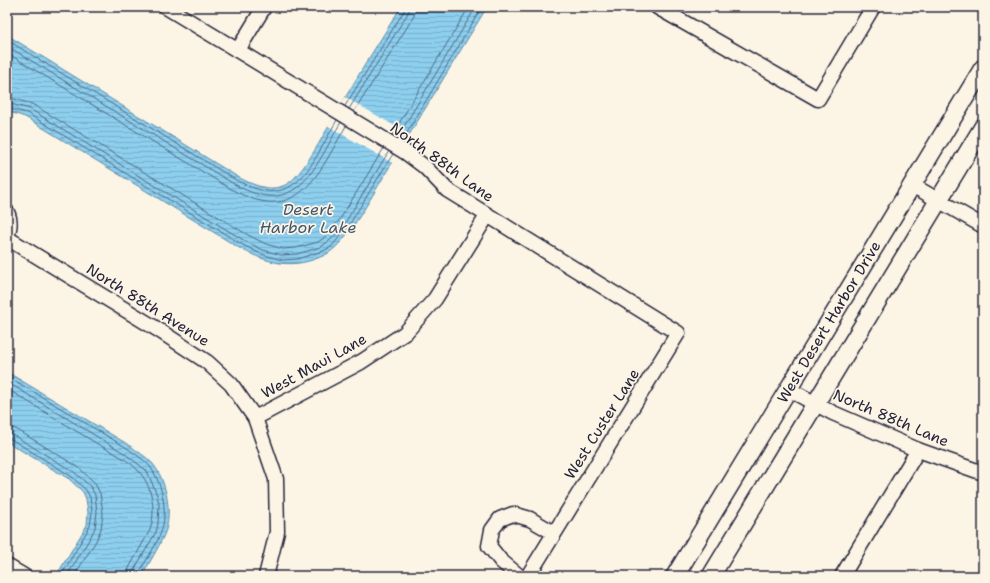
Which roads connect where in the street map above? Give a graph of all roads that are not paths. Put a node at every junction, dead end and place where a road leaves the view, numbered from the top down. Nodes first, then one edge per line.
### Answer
1 (166, 7) edge
2 (264, 7) edge
3 (657, 7) edge
4 (873, 7) edge
5 (238, 50) junction
6 (983, 68) edge
7 (983, 127) edge
8 (912, 185) junction
9 (939, 200) junction
10 (7, 212) edge
11 (487, 216) junction
12 (983, 226) edge
13 (7, 237) edge
14 (678, 333) joint
15 (788, 389) junction
16 (815, 404) junction
17 (255, 418) junction
18 (918, 450) junction
19 (983, 473) edge
20 (554, 533) junction
21 (7, 566) edge
22 (24, 576) edge
23 (266, 576) edge
24 (519, 576) edge
25 (528, 576) edge
26 (675, 576) edge
27 (711, 576) edge
28 (842, 576) edge

1 - 5 street, North 88th Lane
2 - 5 street
3 - 4 street
5 - 11 street, North 88th Lane
6 - 8 street, West Desert Harbor Drive
7 - 9 street, West Desert Harbor Drive
8 - 9 street
8 - 15 street, West Desert Harbor Drive
9 - 12 street
9 - 16 street, West Desert Harbor Drive
10 - 13 street, North 88th Avenue
11 - 14 street, North 88th Lane
11 - 17 street, West Maui Lane
13 - 17 street, North 88th Avenue
14 - 20 street, West Custer Lane
15 - 16 street, North 88th Lane
15 - 26 street, West Desert Harbor Drive
16 - 18 street, North 88th Lane
16 - 27 street, West Desert Harbor Drive
17 - 23 street, West Maui Lane
18 - 19 street, North 88th Lane
18 - 28 street
20 - 24 street
20 - 25 street, West Custer Lane
21 - 22 street

